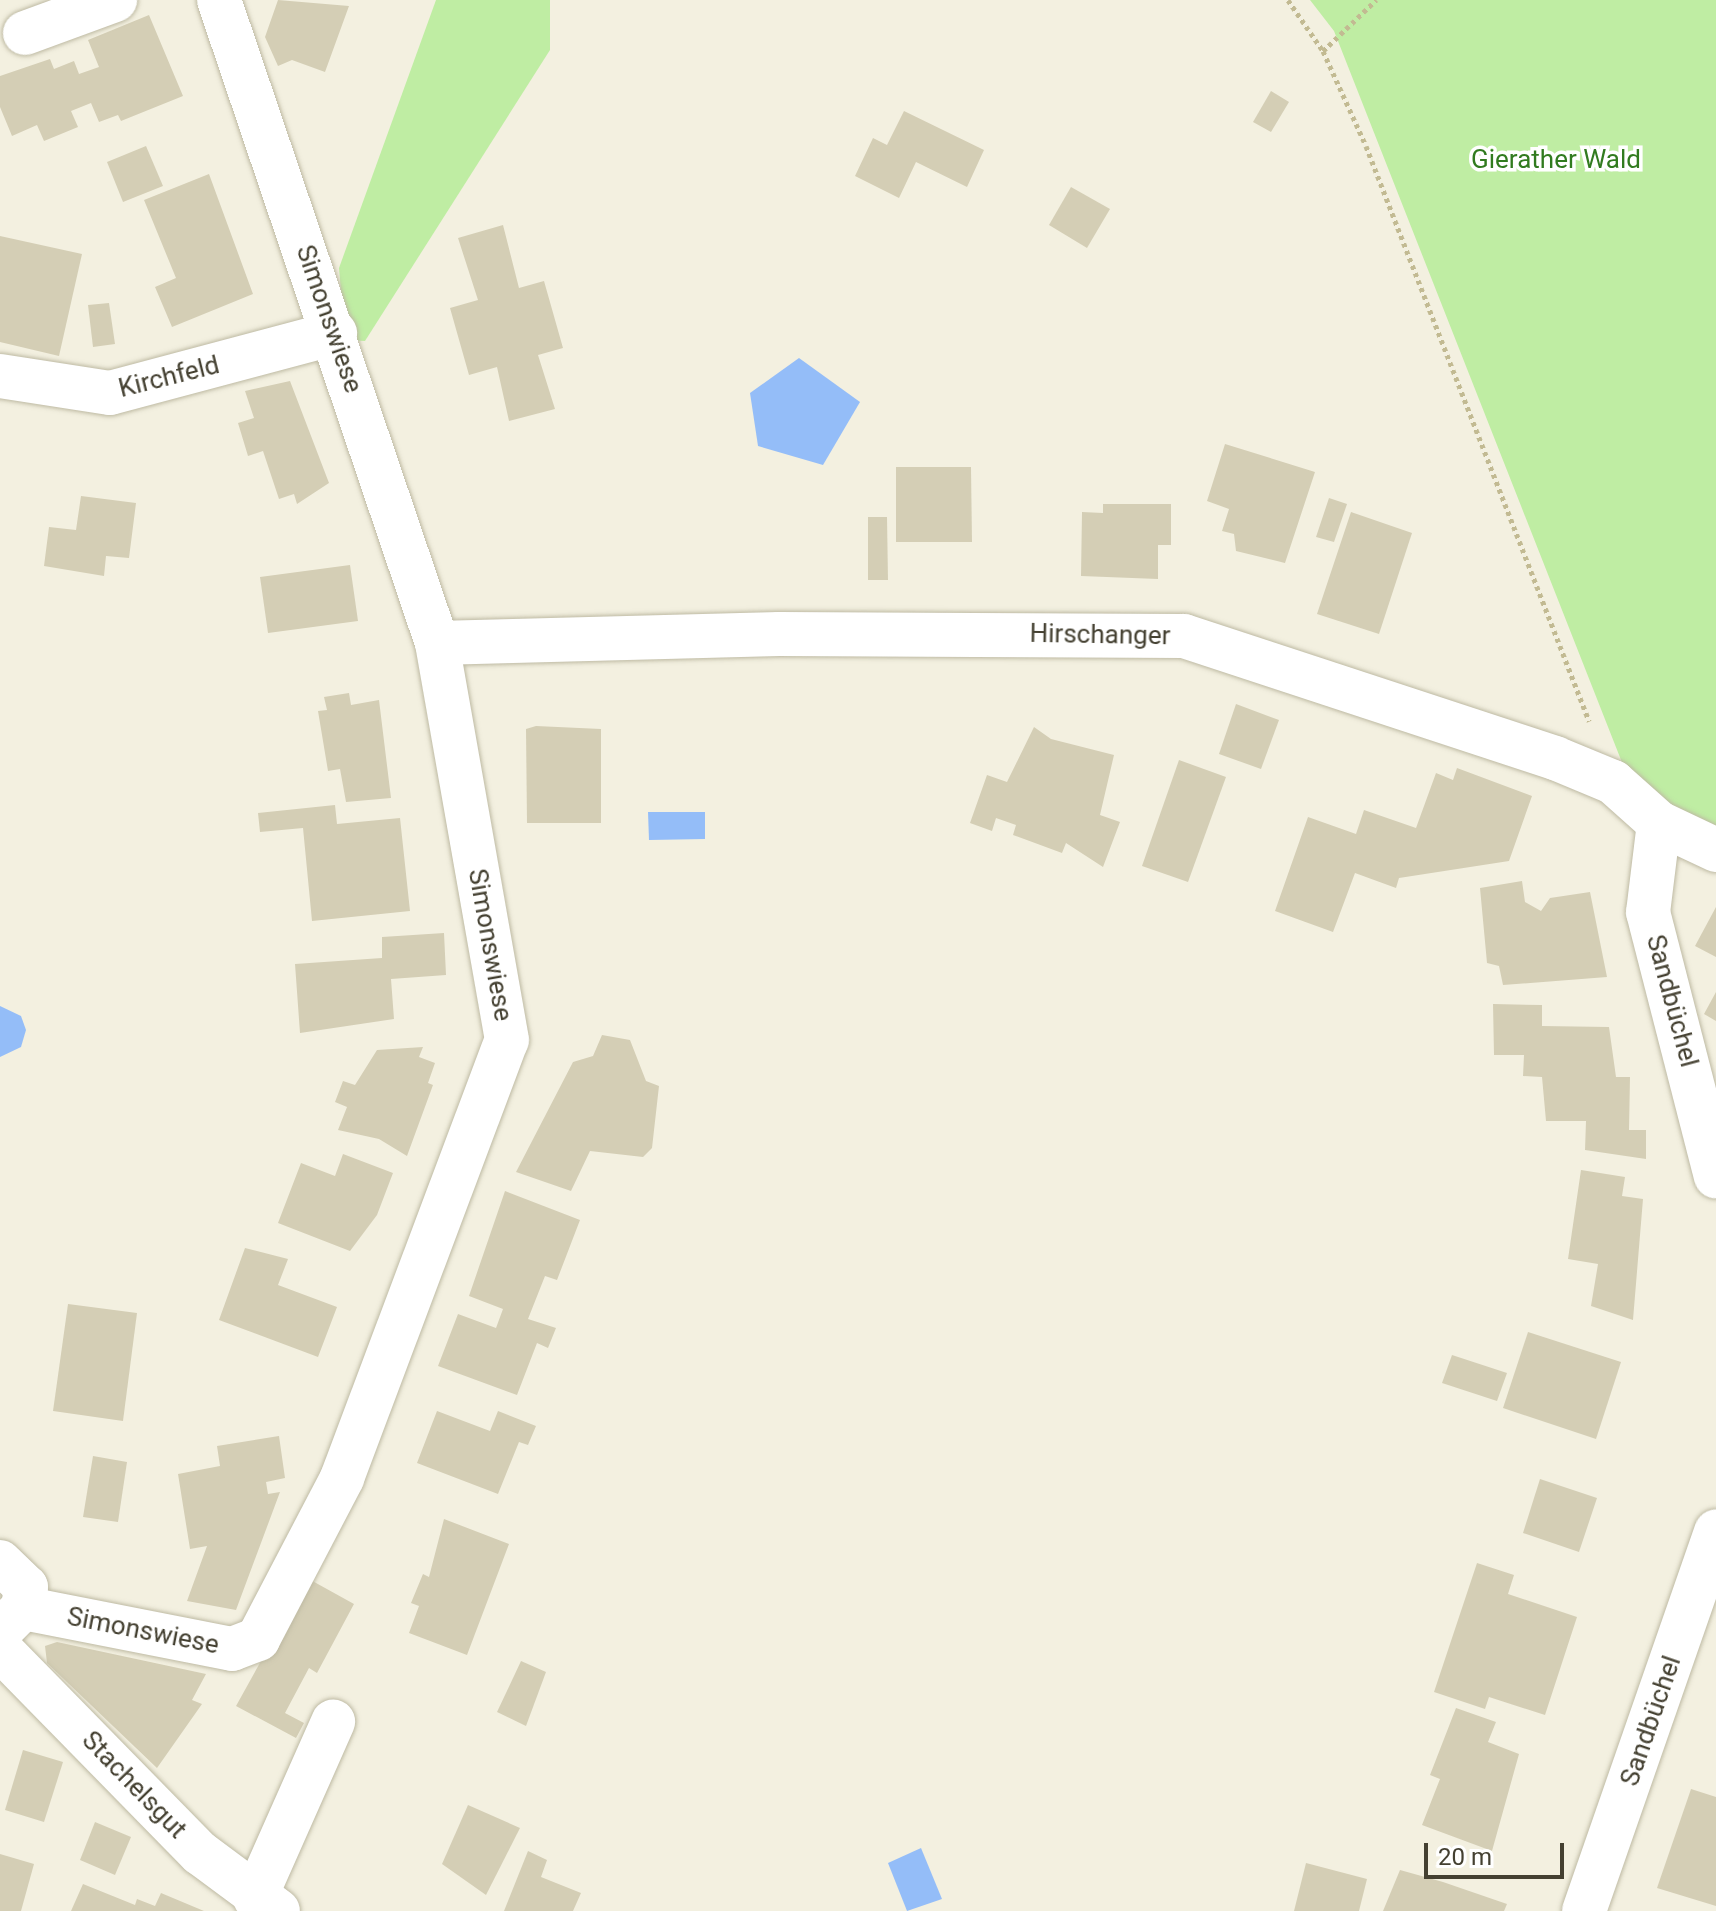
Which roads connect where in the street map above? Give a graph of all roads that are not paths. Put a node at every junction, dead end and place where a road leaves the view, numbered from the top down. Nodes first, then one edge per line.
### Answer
1 (115, 0) edge
2 (219, 0) edge
3 (25, 33) dead end
4 (335, 333) junction
5 (0, 376) edge
6 (437, 643) junction
7 (1659, 823) junction
8 (1716, 850) edge
9 (1716, 1176) edge
10 (1716, 1531) edge
11 (0, 1562) edge
12 (12, 1619) edge
13 (0, 1649) edge
14 (333, 1722) dead end
15 (266, 1904) edge
16 (1584, 1911) edge

1 - 3 street
2 - 4 street, Simonswiese
4 - 5 street, Kirchfeld
4 - 6 street, Simonswiese
6 - 7 street, Hirschanger
6 - 12 street, Simonswiese
7 - 8 street, Hirschanger
7 - 9 street, Sandbüchel
10 - 16 street, Sandbüchel
11 - 12 street
13 - 15 street, Stachelsgut
14 - 15 street

